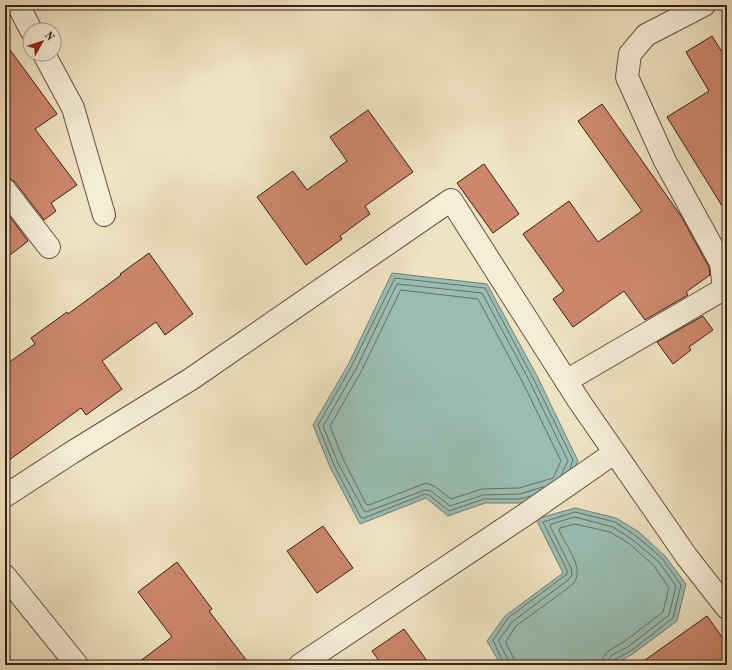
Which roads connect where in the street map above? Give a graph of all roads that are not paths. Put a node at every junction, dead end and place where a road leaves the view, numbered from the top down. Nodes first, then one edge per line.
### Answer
1 (18, 5) edge
2 (704, 5) edge
3 (27, 22) edge
4 (48, 62) edge
5 (5, 190) edge
6 (104, 215) dead end
7 (49, 247) dead end
8 (726, 288) edge
9 (566, 382) junction
10 (614, 453) junction
11 (5, 496) edge
12 (5, 576) edge
13 (727, 608) edge
14 (77, 665) edge
15 (300, 665) edge

1 - 3 street
2 - 8 street
4 - 6 street
5 - 7 street
8 - 9 street
9 - 10 street
9 - 11 street
10 - 13 street
10 - 15 street
12 - 14 street

